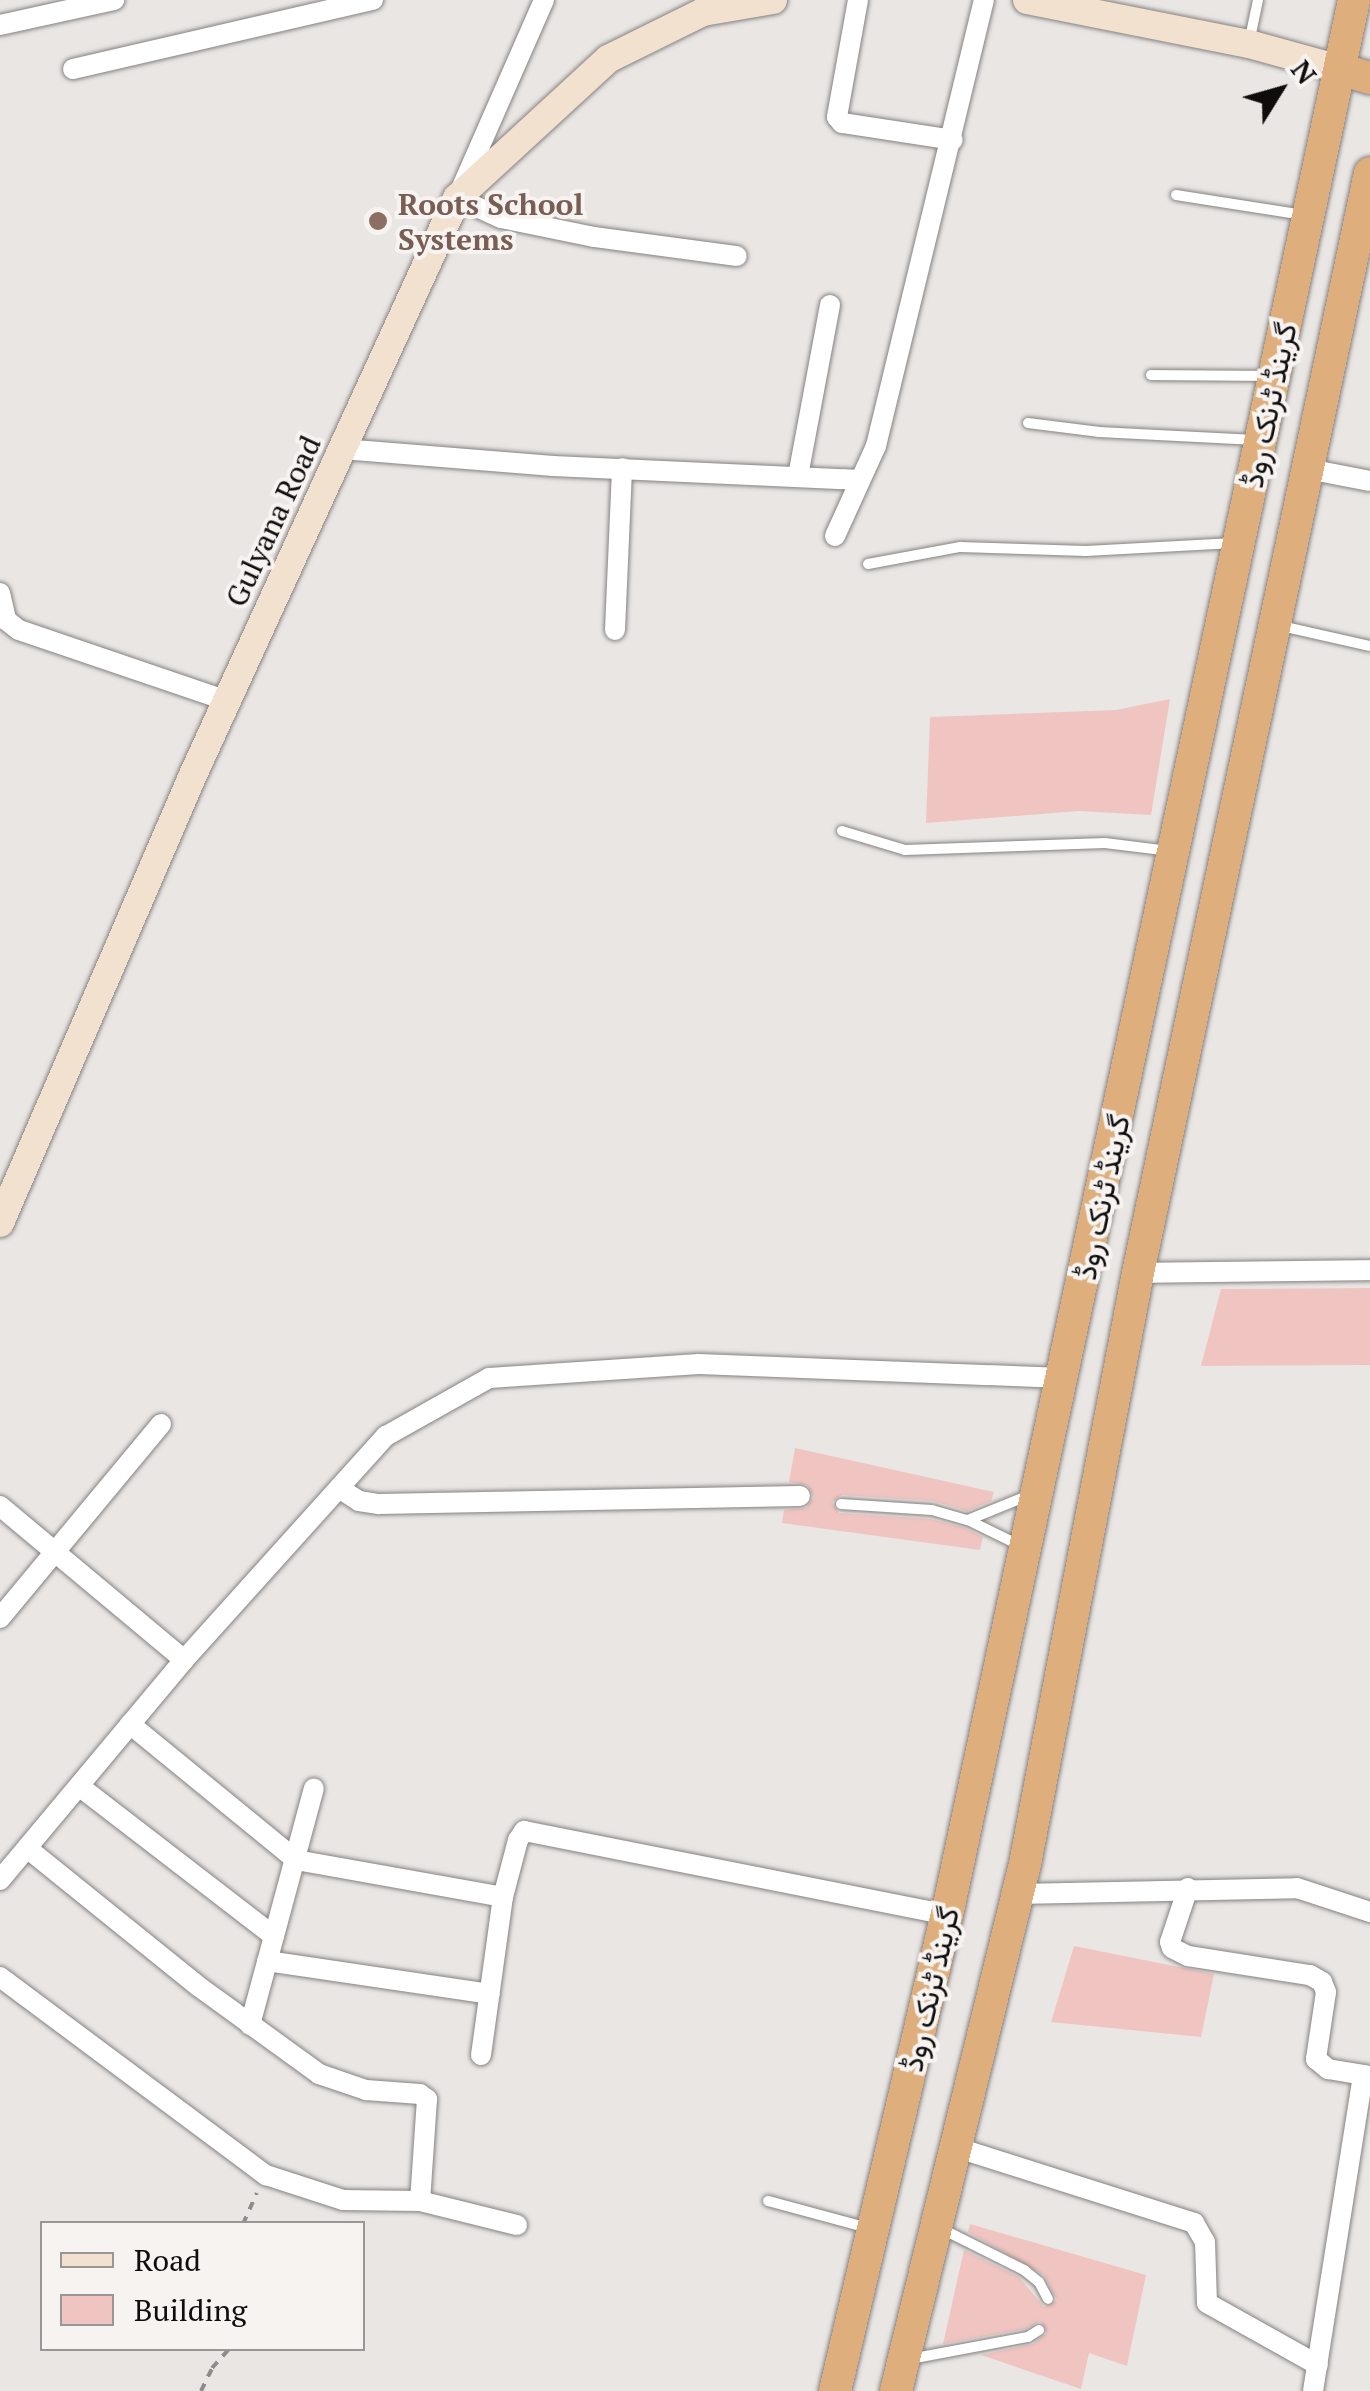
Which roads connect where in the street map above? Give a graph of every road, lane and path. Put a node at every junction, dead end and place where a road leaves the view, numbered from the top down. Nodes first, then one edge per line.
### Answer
1 (114, 0) edge
2 (373, 0) edge
3 (544, 0) edge
4 (773, 0) edge
5 (858, 0) edge
6 (984, 0) edge
7 (1027, 0) edge
8 (1258, 0) edge
9 (1354, 0) edge
10 (0, 25) edge
11 (1249, 44) junction
12 (72, 69) dead end
13 (1355, 73) edge
14 (953, 140) junction
15 (1370, 173) edge
16 (1176, 195) dead end
17 (457, 198) junction
18 (1309, 216) junction
19 (1364, 234) edge
20 (737, 256) dead end
21 (830, 305) dead end
22 (1151, 375) dead end
23 (1275, 376) junction
24 (1028, 423) dead end
25 (1262, 440) junction
26 (342, 449) junction
27 (622, 468) junction
28 (1308, 468) junction
29 (798, 476) junction
30 (860, 480) junction
31 (1370, 481) edge
32 (835, 536) dead end
33 (1240, 543) junction
34 (868, 564) dead end
35 (0, 592) edge
36 (1275, 624) junction
37 (614, 630) dead end
38 (1370, 646) edge
39 (227, 701) junction
40 (842, 831) dead end
41 (1175, 851) junction
42 (0, 1224) edge
43 (1088, 1264) junction
44 (1370, 1270) edge
45 (1138, 1273) junction
46 (1064, 1378) junction
47 (160, 1424) dead end
48 (339, 1488) junction
49 (1039, 1490) junction
50 (800, 1496) dead end
51 (841, 1504) dead end
52 (0, 1506) edge
53 (968, 1520) junction
54 (1026, 1548) junction
55 (56, 1552) junction
56 (0, 1618) edge
57 (184, 1660) junction
58 (130, 1724) junction
59 (79, 1786) junction
60 (314, 1788) dead end
61 (26, 1848) junction
62 (296, 1860) junction
63 (0, 1880) edge
64 (1188, 1888) junction
65 (1018, 1894) junction
66 (503, 1897) junction
67 (1370, 1912) edge
68 (947, 1916) junction
69 (274, 1936) junction
70 (267, 1962) junction
71 (0, 1977) edge
72 (490, 1994) junction
73 (250, 2026) junction
74 (481, 2055) dead end
75 (1367, 2076) edge
76 (958, 2148) junction
77 (266, 2175) junction
78 (420, 2201) junction
79 (768, 2201) dead end
80 (243, 2221) edge
81 (518, 2225) dead end
82 (939, 2228) junction
83 (874, 2230) junction
84 (1048, 2299) dead end
85 (1039, 2330) dead end
86 (227, 2351) edge
87 (1318, 2365) junction
88 (901, 2376) edge
89 (201, 2391) edge
90 (834, 2391) edge
91 (1314, 2391) edge

1 - 10 street
2 - 12 street
3 - 17 street
4 - 17 main road, Gulyana Road
5 - 14 street
6 - 14 street
7 - 11 main road
8 - 11 lane
9 - 13 highway, گرینڈ ٹرنک روڈ
11 - 13 main road
13 - 18 highway, گرینڈ ٹرنک روڈ
14 - 30 street
15 - 19 highway, گرینڈ ٹرنک روڈ
16 - 18 lane
17 - 20 street
17 - 26 main road, Gulyana Road
18 - 23 highway, گرینڈ ٹرنک روڈ
19 - 28 highway, گرینڈ ٹرنک روڈ
21 - 29 street
22 - 23 lane
23 - 25 highway, گرینڈ ٹرنک روڈ
24 - 25 lane
25 - 33 highway, گرینڈ ٹرنک روڈ
26 - 27 street
26 - 39 main road, Gulyana Road
27 - 29 street
27 - 37 street
28 - 31 street
28 - 36 highway, گرینڈ ٹرنک روڈ
29 - 30 street
30 - 32 street
33 - 34 lane
33 - 41 highway, گرینڈ ٹرنک روڈ
35 - 39 street
36 - 38 lane
36 - 45 highway, گرینڈ ٹرنک روڈ
39 - 42 main road, Gulyana Road
40 - 41 lane
41 - 43 highway, گرینڈ ٹرنک روڈ
43 - 45 highway
43 - 46 highway, گرینڈ ٹرنک روڈ
44 - 45 street
45 - 65 highway, گرینڈ ٹرنک روڈ
46 - 48 street
46 - 49 highway, گرینڈ ٹرنک روڈ
47 - 55 street
48 - 50 street
48 - 57 street
49 - 53 lane
49 - 54 highway, گرینڈ ٹرنک روڈ
51 - 53 lane
52 - 55 street
53 - 54 lane
54 - 68 highway, گرینڈ ٹرنک روڈ
55 - 56 street
55 - 57 street
57 - 58 street
58 - 59 street
58 - 62 street
59 - 61 street
59 - 69 street
60 - 62 street
61 - 63 street
61 - 73 street
62 - 66 street
62 - 69 street
64 - 65 street
64 - 67 street
64 - 75 street
65 - 76 highway, گرینڈ ٹرنک روڈ
66 - 68 street
66 - 72 street
68 - 83 highway, گرینڈ ٹرنک روڈ
69 - 70 street
70 - 72 street
70 - 73 street
71 - 77 street
72 - 74 street
73 - 78 street
75 - 87 street
76 - 82 highway, گرینڈ ٹرنک روڈ
76 - 87 street
77 - 78 street
77 - 80 path
78 - 81 street
79 - 83 lane
82 - 84 lane
82 - 88 highway, گرینڈ ٹرنک روڈ
83 - 90 highway, گرینڈ ٹرنک روڈ
85 - 88 lane
86 - 89 path
87 - 91 street

